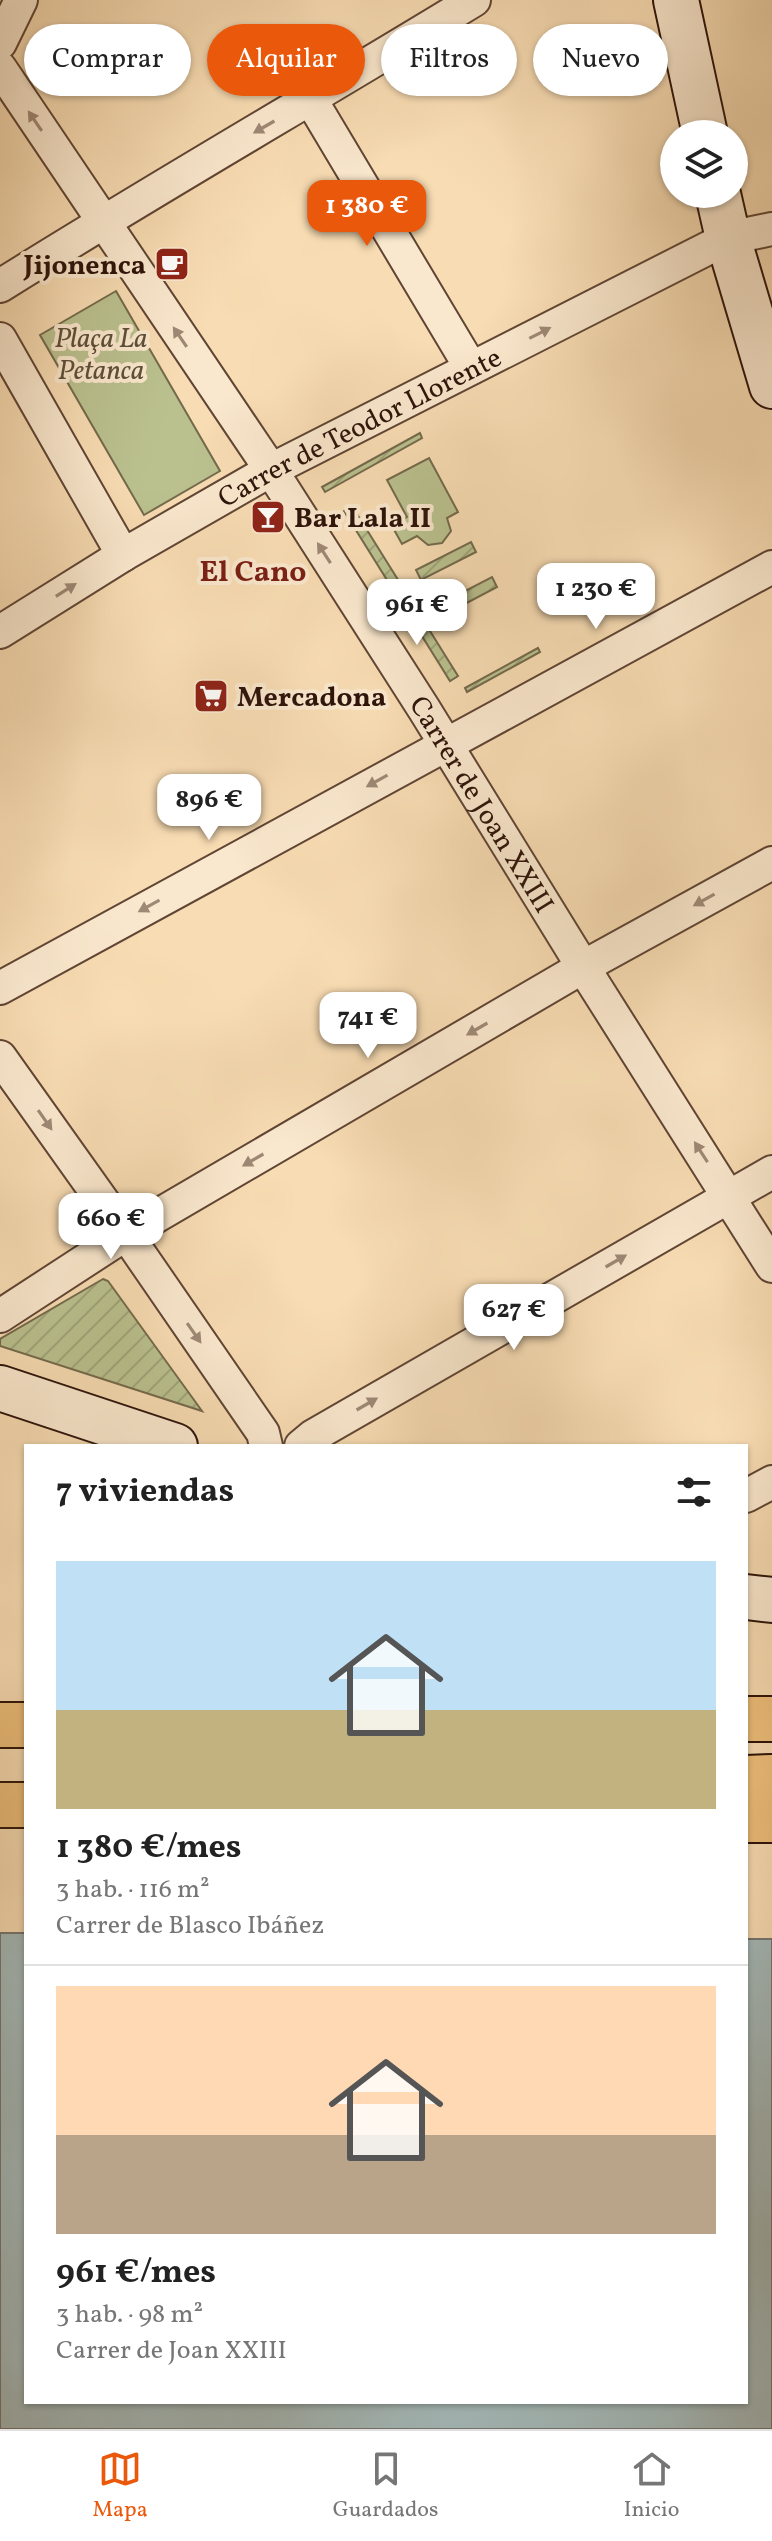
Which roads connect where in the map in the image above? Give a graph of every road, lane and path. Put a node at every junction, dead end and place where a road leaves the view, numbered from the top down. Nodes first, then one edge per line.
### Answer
1 (21, 0) edge
2 (474, 0) edge
3 (676, 0) edge
4 (0, 43) edge
5 (0, 68) edge
6 (311, 100) junction
7 (702, 120) edge
8 (721, 208) edge
9 (102, 222) junction
10 (772, 229) edge
11 (728, 238) junction
12 (0, 286) edge
13 (0, 339) edge
14 (471, 368) junction
15 (772, 386) edge
16 (271, 470) junction
17 (123, 555) junction
18 (772, 567) edge
19 (0, 632) edge
20 (446, 744) junction
21 (772, 863) edge
22 (583, 967) junction
23 (0, 988) edge
24 (0, 1057) edge
25 (772, 1172) edge
26 (729, 1195) junction
27 (126, 1234) junction
28 (772, 1266) edge
29 (0, 1316) edge
30 (0, 1388) edge
31 (169, 1444) edge
32 (266, 1444) edge
33 (304, 1444) edge
34 (772, 1482) edge
35 (748, 1495) edge
36 (748, 1597) edge
37 (772, 1600) edge
38 (748, 1719) edge
39 (772, 1719) edge
40 (0, 1725) edge
41 (24, 1725) edge
42 (772, 1777) edge
43 (748, 1778) edge
44 (0, 1805) edge
45 (24, 1805) edge
46 (748, 1820) edge
47 (772, 1820) edge

1 - 4 street
2 - 6 street
3 - 7 street
9 -> 5 street, Carrer de Joan XXIII
6 -> 9 street
6 - 14 street
8 - 11 street
9 - 12 street
16 -> 9 street, Carrer de Joan XXIII
10 - 11 street, Carrer de Teodor Llorente
14 -> 11 street, Carrer de Teodor Llorente
11 - 15 street
13 - 17 street
14 - 16 street, Carrer de Teodor Llorente
16 - 17 street, Carrer de Teodor Llorente
20 -> 16 street, Carrer de Joan XXIII
19 -> 17 street, Carrer de Teodor Llorente
18 - 20 street
20 - 22 street, Carrer de Joan XXIII
20 -> 23 street
21 -> 22 street
26 -> 22 street, Carrer de Joan XXIII
22 -> 27 street
24 -> 27 street
25 - 26 street
26 - 28 street, Carrer de Joan XXIII
33 -> 26 street
27 - 29 street
27 -> 32 street
30 - 31 street
34 - 35 street
36 - 37 street
38 - 39 highway
40 - 41 highway
42 - 43 highway
44 - 45 highway
46 - 47 highway

